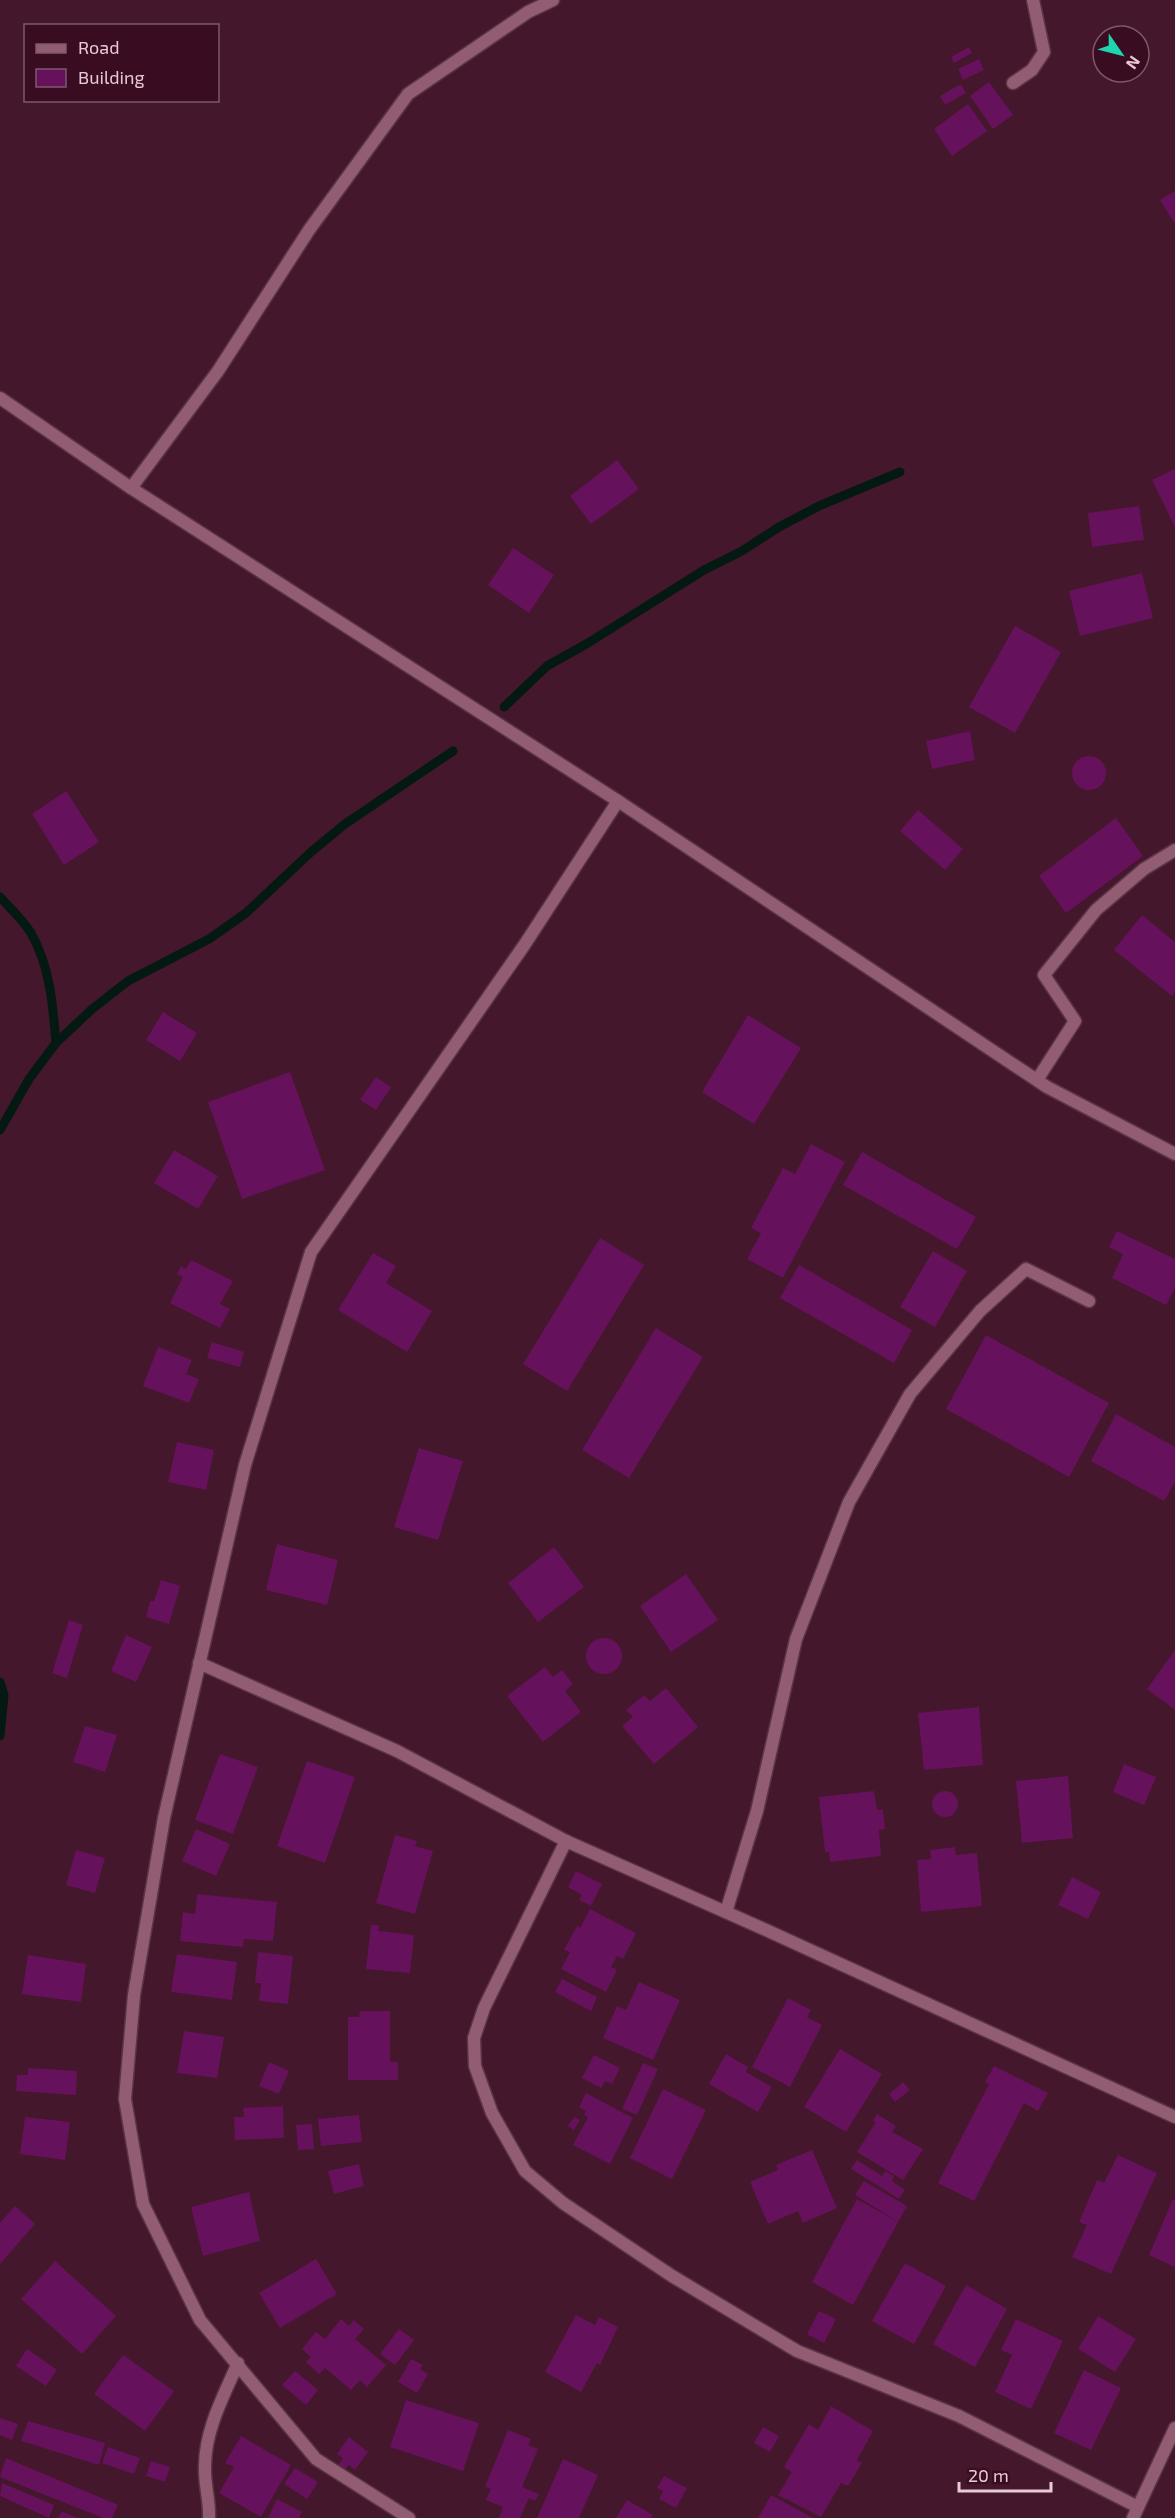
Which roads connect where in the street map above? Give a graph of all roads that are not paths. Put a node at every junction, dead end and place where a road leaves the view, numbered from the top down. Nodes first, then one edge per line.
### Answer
1 (554, 0) edge
2 (1033, 0) edge
3 (1013, 83) dead end
4 (0, 398) edge
5 (131, 488) junction
6 (618, 801) junction
7 (1175, 850) edge
8 (1037, 1080) junction
9 (1175, 1154) edge
10 (1089, 1301) dead end
11 (199, 1663) junction
12 (566, 1841) junction
13 (726, 1912) junction
14 (1175, 2117) edge
15 (238, 2363) junction
16 (1175, 2428) edge
17 (1136, 2513) edge
18 (209, 2518) edge
19 (409, 2518) edge

1 - 5 street
2 - 3 street
4 - 5 street
5 - 6 street
6 - 8 street
6 - 11 street
7 - 8 street
8 - 9 street
10 - 13 street
11 - 12 street
11 - 15 street
12 - 13 street
12 - 17 street
13 - 14 street
15 - 18 street
15 - 19 street
16 - 17 street

